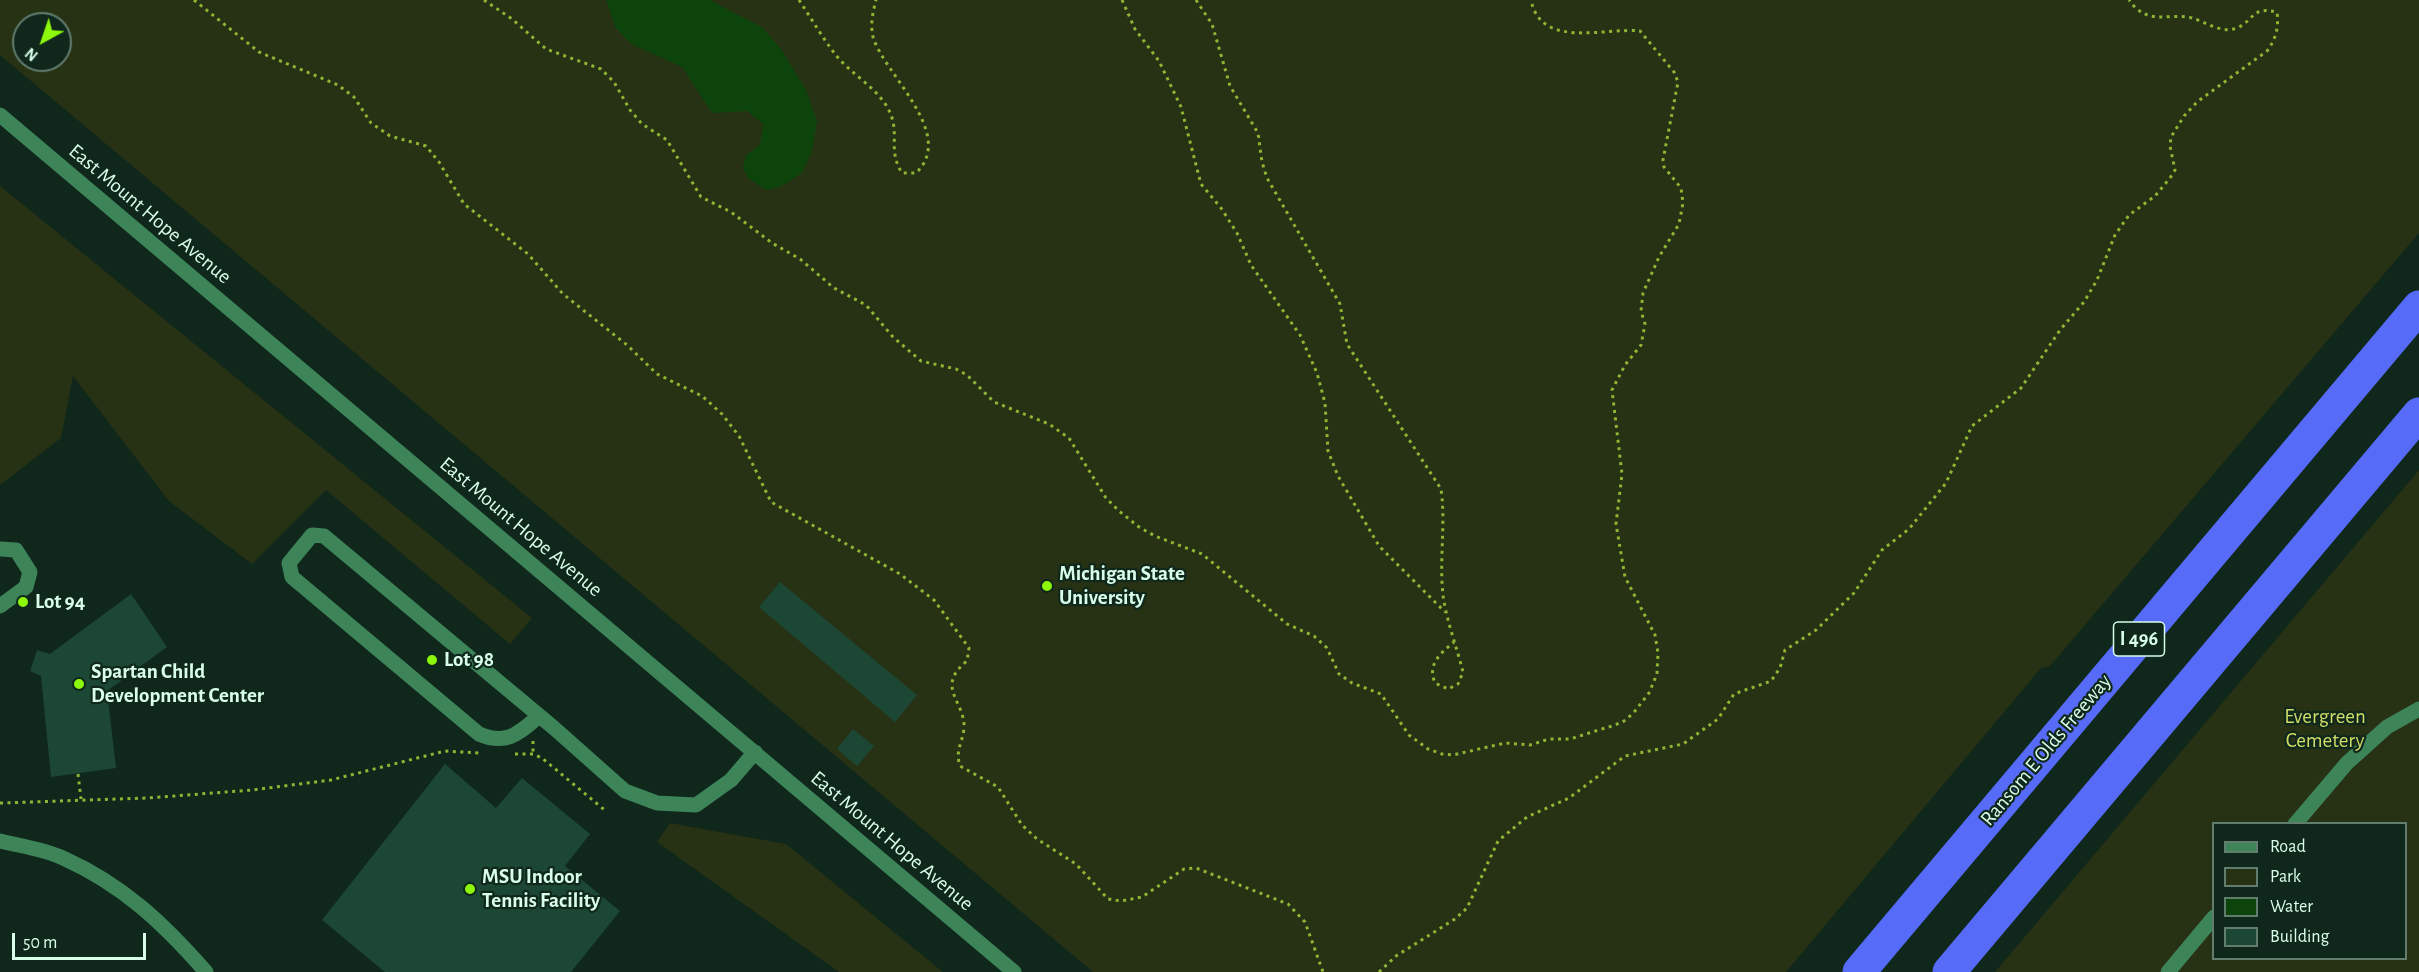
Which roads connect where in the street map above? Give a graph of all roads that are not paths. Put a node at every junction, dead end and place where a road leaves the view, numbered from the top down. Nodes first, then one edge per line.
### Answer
1 (0, 115) edge
2 (2419, 307) edge
3 (2419, 414) edge
4 (0, 549) edge
5 (0, 606) edge
6 (2419, 709) edge
7 (539, 716) junction
8 (755, 752) junction
9 (2297, 822) edge
10 (0, 841) edge
11 (2212, 919) edge
12 (206, 972) edge
13 (1014, 972) edge
14 (1858, 972) edge
15 (1949, 972) edge
16 (2168, 972) edge

1 - 8 street, East Mount Hope Avenue
2 - 14 highway, Ransom E Olds Freeway / I 496
3 - 15 highway
4 - 5 street
6 - 9 street
7 - 7 street
7 - 8 street
8 - 13 street, East Mount Hope Avenue
10 - 12 street
11 - 16 street

